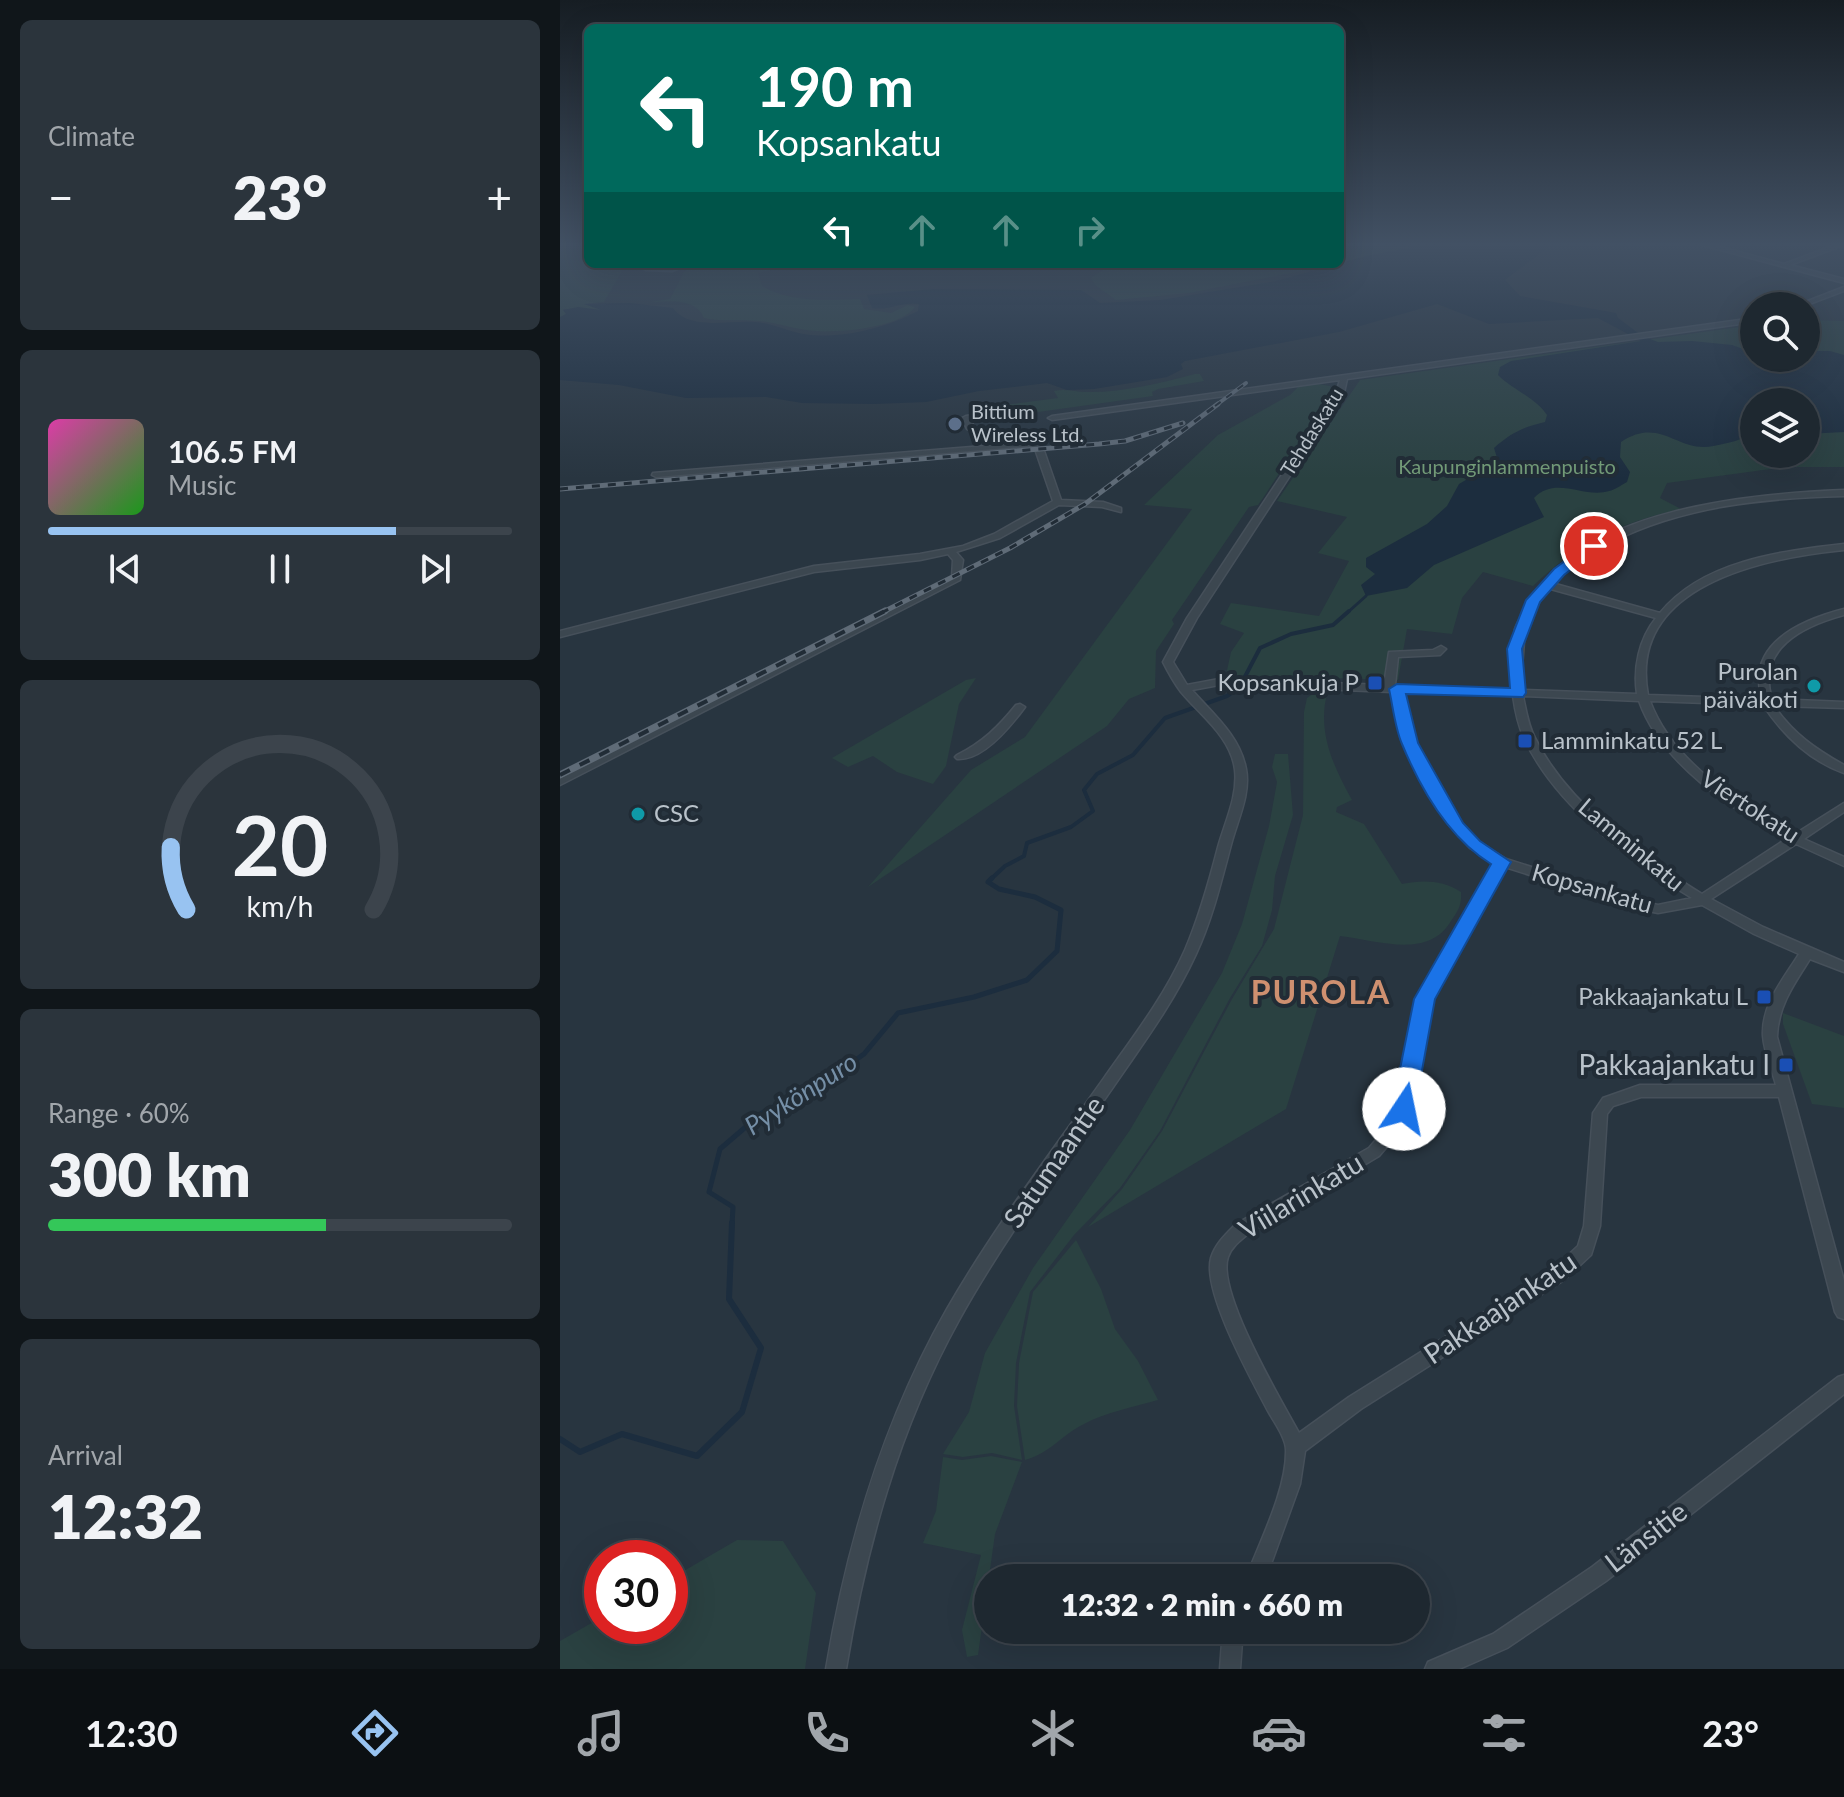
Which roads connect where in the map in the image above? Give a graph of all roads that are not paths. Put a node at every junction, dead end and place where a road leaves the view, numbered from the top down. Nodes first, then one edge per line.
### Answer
1 (1733, 323) edge
2 (1344, 377) junction
3 (1004, 413) dead end
4 (1052, 418) dead end
5 (971, 429) dead end
6 (656, 475) dead end
7 (1844, 493) edge
8 (1058, 502) junction
9 (1118, 510) dead end
10 (1844, 547) edge
11 (950, 551) junction
12 (1547, 585) junction
13 (1844, 612) edge
14 (1659, 616) junction
15 (560, 634) edge
16 (1441, 649) dead end
17 (1173, 675) joint
18 (1183, 689) junction
19 (1393, 689) junction
20 (1518, 693) junction
21 (1642, 697) junction
22 (1769, 702) junction
23 (1844, 705) edge
24 (1020, 707) dead end
25 (961, 757) dead end
26 (1844, 770) edge
27 (560, 782) edge
28 (1844, 807) edge
29 (1796, 838) junction
30 (1502, 862) junction
31 (1844, 862) edge
32 (1700, 901) junction
33 (1806, 954) junction
34 (1844, 967) edge
35 (1784, 1091) junction
36 (1844, 1312) edge
37 (1844, 1383) edge
38 (1296, 1446) junction
39 (1261, 1564) edge
40 (1232, 1644) edge
41 (836, 1669) edge
42 (1230, 1669) edge
43 (1435, 1669) edge

1 - 2 street, Tehdaskatu
2 - 4 street
2 - 17 street, Tehdaskatu
3 - 5 street
6 - 8 street
7 - 12 street, Lamminkatu
8 - 9 street
8 - 11 street
10 - 14 street
11 - 15 street
11 - 27 street
12 - 14 street
12 - 20 street, Lamminkatu
13 - 22 street
14 - 21 street, Viertokatu
16 - 19 street
17 - 18 street, Satumaantie
18 - 19 street
18 - 41 street, Satumaantie
19 - 20 street
19 - 30 street, Kopsankatu
20 - 21 street
20 - 32 street, Lamminkatu
21 - 22 street
21 - 29 street, Viertokatu
22 - 23 street
22 - 26 street
24 - 25 street
28 - 29 street
29 - 31 street, Viertokatu
29 - 32 street
30 - 32 street, Kopsankatu
30 - 38 street, Viilarinkatu
32 - 33 street, Lamminkatu
33 - 34 street, Lamminkatu
33 - 35 street
35 - 36 street
35 - 38 street, Pakkaajankatu
37 - 43 street, Länsitie
38 - 39 street
40 - 42 street

